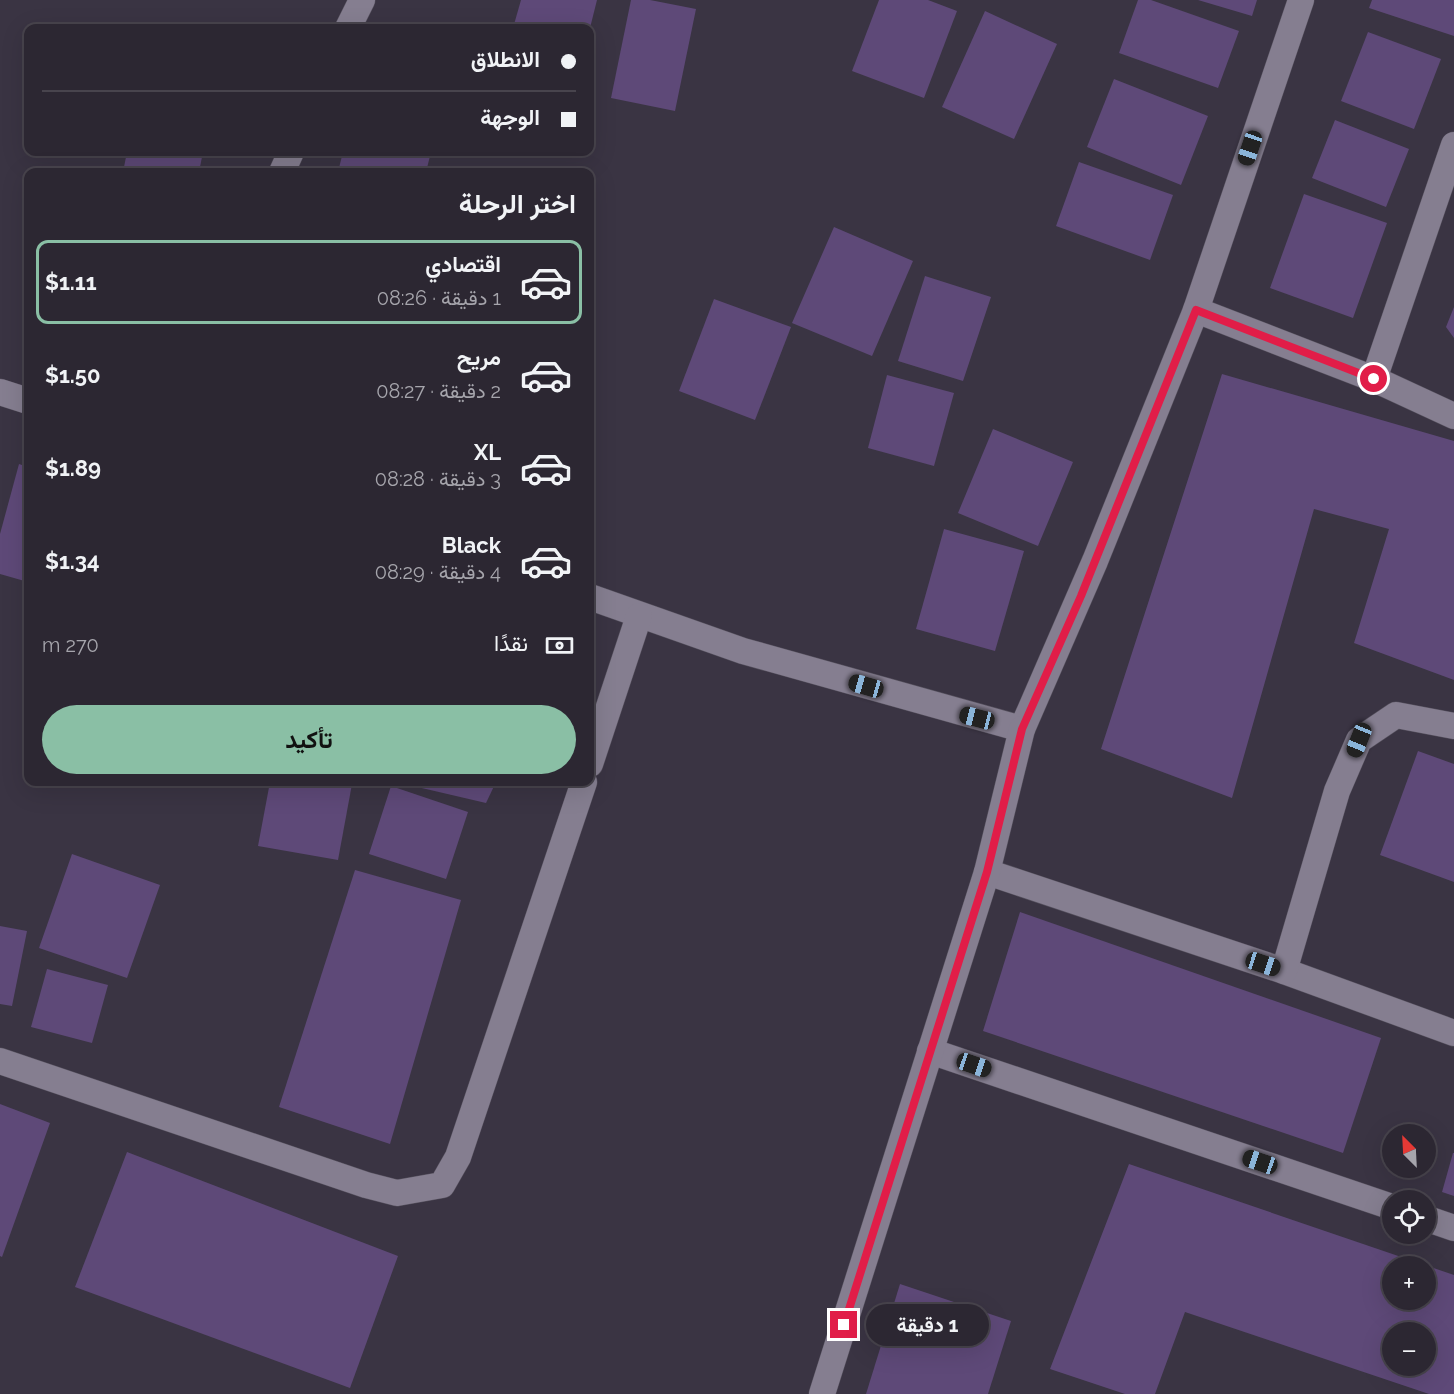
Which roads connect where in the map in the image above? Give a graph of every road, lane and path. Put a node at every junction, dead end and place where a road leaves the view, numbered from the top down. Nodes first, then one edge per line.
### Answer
1 (362, 0) edge
2 (1301, 0) edge
3 (350, 24) edge
4 (1454, 145) edge
5 (1196, 310) junction
6 (1374, 379) junction
7 (0, 392) edge
8 (24, 400) edge
9 (1454, 416) edge
10 (594, 599) edge
11 (639, 616) junction
12 (1454, 726) edge
13 (1022, 729) junction
14 (594, 753) edge
15 (583, 786) edge
16 (987, 872) junction
17 (1284, 971) junction
18 (1454, 1033) edge
19 (930, 1051) junction
20 (0, 1061) edge
21 (1382, 1204) edge
22 (1436, 1222) edge
23 (1454, 1228) edge
24 (822, 1394) edge

1 - 3 street
2 - 5 street
4 - 6 street
5 - 6 street
5 - 13 street
6 - 9 street
7 - 8 street
10 - 11 street
11 - 13 street
11 - 14 street
12 - 17 street
13 - 16 street
15 - 20 street
16 - 17 street
16 - 19 street
17 - 18 street
19 - 21 street
19 - 24 street
22 - 23 street

